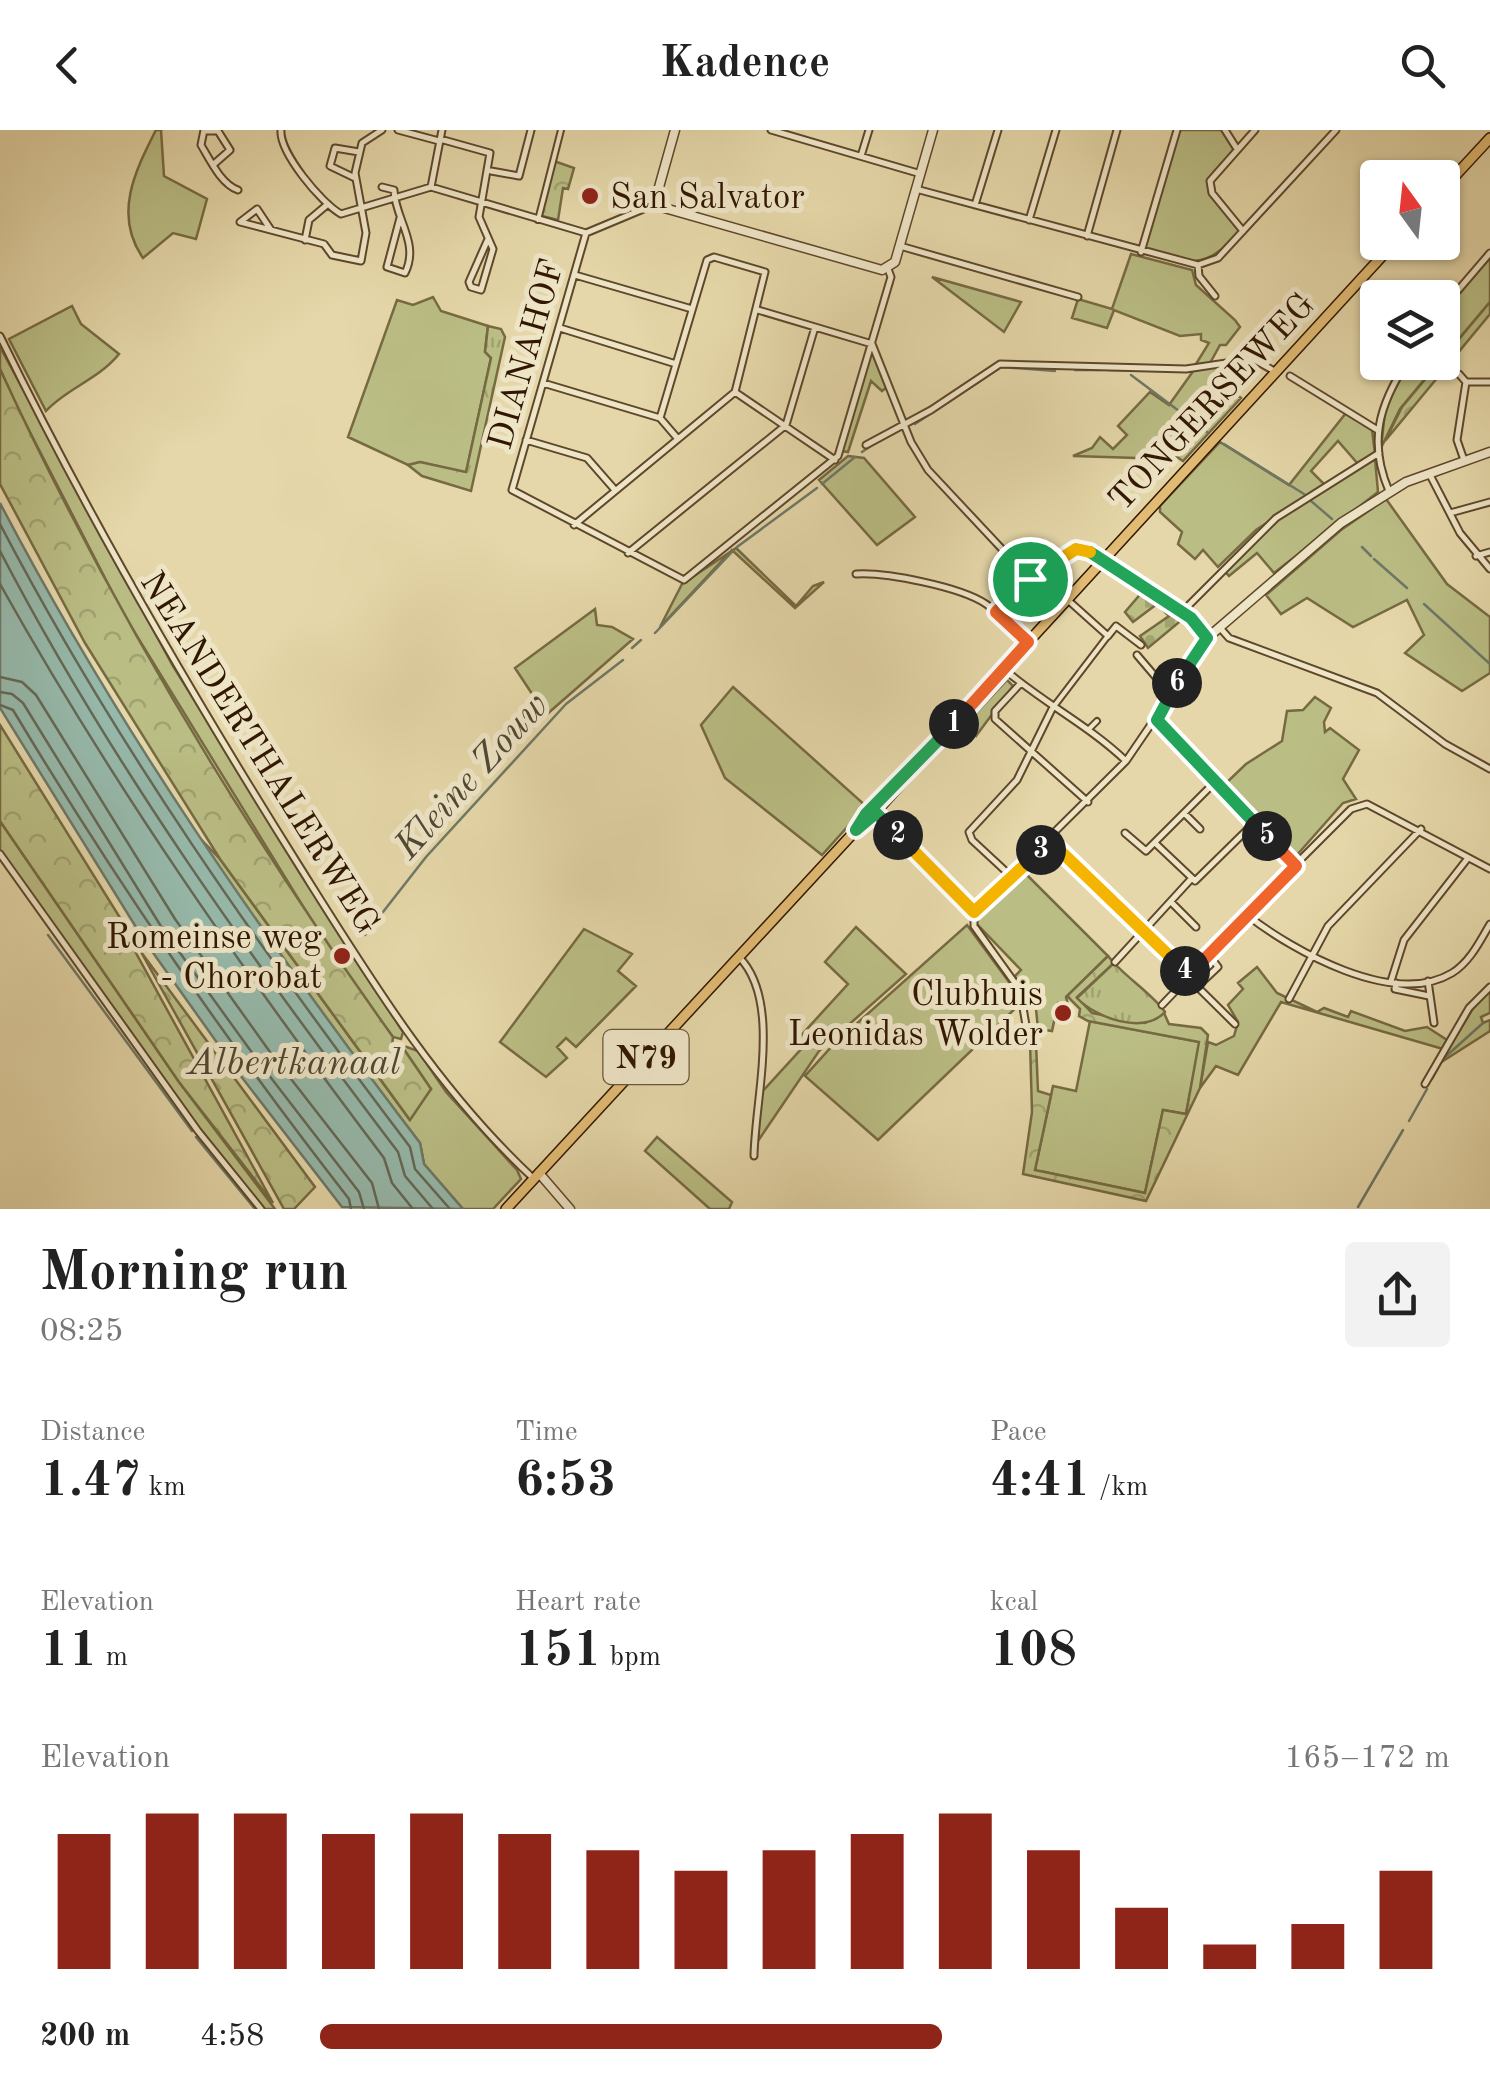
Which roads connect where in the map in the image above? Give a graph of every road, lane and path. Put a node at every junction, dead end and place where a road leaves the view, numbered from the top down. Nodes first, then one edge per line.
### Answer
1 (204, 130) edge
2 (281, 130) edge
3 (382, 130) edge
4 (398, 130) edge
5 (442, 130) edge
6 (531, 130) edge
7 (562, 130) edge
8 (675, 130) edge
9 (771, 130) edge
10 (806, 130) edge
11 (869, 130) edge
12 (934, 130) edge
13 (998, 130) edge
14 (1056, 130) edge
15 (1117, 130) edge
16 (1176, 130) edge
17 (1225, 130) edge
18 (1255, 130) edge
19 (1336, 130) edge
20 (1490, 138) edge
21 (804, 139) junction
22 (439, 140) junction
23 (1237, 149) junction
24 (360, 152) junction
25 (861, 156) junction
26 (214, 164) junction
27 (1460, 170) edge
28 (490, 171) junction
29 (921, 174) junction
30 (355, 178) junction
31 (382, 187) dead end
32 (431, 187) junction
33 (916, 189) junction
34 (238, 190) dead end
35 (394, 200) junction
36 (328, 204) junction
37 (482, 204) junction
38 (654, 205) junction
39 (975, 205) junction
40 (362, 208) junction
41 (400, 218) junction
42 (538, 220) junction
43 (1030, 220) junction
44 (270, 230) junction
45 (1243, 231) junction
46 (586, 233) junction
47 (1087, 236) junction
48 (488, 238) junction
49 (305, 240) junction
50 (900, 246) junction
51 (1141, 252) junction
52 (1490, 254) edge
53 (1379, 260) edge
54 (1198, 266) junction
55 (888, 270) junction
56 (574, 275) junction
57 (1460, 288) edge
58 (1215, 296) dead end
59 (1078, 297) dead end
60 (692, 309) junction
61 (758, 310) junction
62 (816, 327) junction
63 (559, 328) junction
64 (0, 336) edge
65 (872, 344) junction
66 (676, 364) junction
67 (1276, 372) junction
68 (1460, 375) edge
69 (1290, 376) dead end
70 (1396, 380) edge
71 (1466, 382) junction
72 (1490, 382) edge
73 (542, 383) junction
74 (735, 392) junction
75 (660, 418) junction
76 (904, 424) junction
77 (786, 425) junction
78 (1376, 429) junction
79 (678, 439) junction
80 (526, 440) junction
81 (866, 445) dead end
82 (1490, 452) edge
83 (1379, 453) junction
84 (835, 460) junction
85 (1464, 460) junction
86 (1428, 472) junction
87 (615, 490) junction
88 (1389, 492) junction
89 (1490, 502) edge
90 (1450, 513) junction
91 (574, 525) junction
92 (628, 552) junction
93 (1490, 552) edge
94 (1476, 556) junction
95 (1102, 560) junction
96 (1490, 569) edge
97 (856, 574) dead end
98 (1030, 579) junction
99 (1066, 599) junction
100 (996, 612) junction
101 (1182, 612) junction
102 (1220, 627) junction
103 (1110, 633) junction
104 (1207, 638) junction
105 (1028, 642) junction
106 (1141, 646) dead end
107 (1138, 655) dead end
108 (1004, 668) junction
109 (1021, 682) junction
110 (1170, 695) junction
111 (1052, 709) junction
112 (1157, 720) junction
113 (1097, 721) dead end
114 (1090, 728) junction
115 (1032, 752) junction
116 (1126, 761) junction
117 (1490, 768) edge
118 (1216, 781) junction
119 (1088, 802) junction
120 (874, 811) junction
121 (1184, 814) junction
122 (1254, 823) junction
123 (1421, 828) junction
124 (1200, 829) dead end
125 (1125, 833) dead end
126 (1049, 840) junction
127 (1155, 843) junction
128 (0, 854) edge
129 (1469, 857) junction
130 (1295, 861) junction
131 (1490, 869) edge
132 (1013, 878) junction
133 (1192, 878) junction
134 (1173, 904) junction
135 (974, 912) junction
136 (1247, 915) junction
137 (1196, 927) dead end
138 (1490, 927) edge
139 (1145, 932) junction
140 (1209, 955) junction
141 (738, 958) junction
142 (1309, 958) junction
143 (1115, 962) dead end
144 (1189, 975) junction
145 (1394, 981) junction
146 (1428, 981) junction
147 (1201, 982) dead end
148 (1490, 988) edge
149 (1429, 996) junction
150 (1288, 1000) dead end
151 (1162, 1006) dead end
152 (1434, 1023) dead end
153 (1235, 1024) dead end
154 (1029, 1043) dead end
155 (1425, 1084) dead end
156 (754, 1156) dead end
157 (536, 1176) junction
158 (261, 1209) edge
159 (506, 1209) edge
160 (570, 1209) edge

1 - 26 street
1 - 26 street
2 - 36 street
3 - 24 street
4 - 22 street
5 - 22 street
6 - 28 street
7 - 42 street
8 - 38 street
9 - 21 street
10 - 21 street
11 - 25 street
12 - 29 street
13 - 39 street
14 - 43 street
15 - 47 street
16 - 51 street
17 - 23 street
18 - 23 street
19 - 45 street
20 - 27 main road
21 - 25 street
22 - 28 street
22 - 32 street
23 - 45 street
24 - 30 street
24 - 30 street
25 - 29 street
26 - 34 street
28 - 37 street
29 - 33 street
30 - 40 street
31 - 35 street
32 - 35 street
32 - 37 street
33 - 39 street
33 - 50 street
35 - 40 street
35 - 41 street
36 - 40 street
36 - 49 street
37 - 42 street
37 - 48 street
38 - 46 street
38 - 55 street
39 - 43 street
40 - 49 street
41 - 41 street
42 - 46 street
43 - 47 street
44 - 44 street
44 - 49 street
45 - 54 street
46 - 56 street, DIANAHOF
47 - 51 street
48 - 48 street
50 - 55 street
50 - 59 street
51 - 54 street
52 - 57 street
53 - 67 main road, TONGERSEWEG
54 - 58 street
55 - 65 street
56 - 60 street
56 - 63 street, DIANAHOF
60 - 61 street
60 - 66 street
61 - 62 street
61 - 74 street
62 - 65 street
62 - 77 street
63 - 66 street
63 - 73 street, DIANAHOF
64 - 157 street, NEANDERTHALERWEG
65 - 76 street
65 - 84 street
66 - 75 street
67 - 76 street
67 - 95 main road, TONGERSEWEG
68 - 71 street
69 - 78 street
70 - 78 street
71 - 72 street
71 - 85 street
73 - 75 street
73 - 80 street, DIANAHOF
74 - 77 street
74 - 79 street
75 - 79 street
76 - 81 street
76 - 98 street
77 - 84 street
77 - 92 street
78 - 83 street
79 - 87 street
80 - 87 street
80 - 91 street, DIANAHOF
82 - 85 street
83 - 88 street
83 - 101 street
84 - 92 street
85 - 86 street
86 - 88 street
86 - 90 street
87 - 91 street
88 - 102 street
89 - 90 street
90 - 94 street
91 - 92 street
93 - 94 street
94 - 96 street
95 - 98 street
95 - 99 main road, TONGERSEWEG
95 - 101 street
97 - 100 street
98 - 100 street
99 - 103 street
99 - 105 main road, TONGERSEWEG
100 - 105 street
101 - 104 street
102 - 104 street
102 - 117 street
103 - 106 street
103 - 111 street
104 - 110 street
105 - 108 main road, TONGERSEWEG
107 - 110 street
108 - 109 street
108 - 120 main road, TONGERSEWEG
109 - 111 street
109 - 115 street
110 - 112 street
111 - 114 street
111 - 115 street
112 - 116 street
112 - 118 street
113 - 114 street
114 - 116 street
115 - 119 street
115 - 132 street
116 - 119 street
118 - 121 street
118 - 122 street
119 - 126 street
120 - 135 street
120 - 141 main road, TONGERSEWEG / N79
121 - 124 street
121 - 127 street
122 - 130 street
122 - 133 street
123 - 129 street
123 - 130 street
123 - 142 street
125 - 127 street
126 - 132 street
126 - 139 street
127 - 133 street
128 - 158 street
129 - 131 street
129 - 145 street
130 - 136 street
132 - 135 street
133 - 134 street
134 - 137 street
134 - 139 street
135 - 154 street
136 - 140 street
136 - 142 street
138 - 146 street
139 - 143 street
139 - 144 street
140 - 144 street
140 - 147 street
141 - 156 street
141 - 157 main road, N79
142 - 145 street
142 - 150 street
144 - 151 street
144 - 153 street
145 - 146 street
145 - 149 street
146 - 149 street
148 - 155 street
149 - 152 street
157 - 159 main road, N79
157 - 160 street

